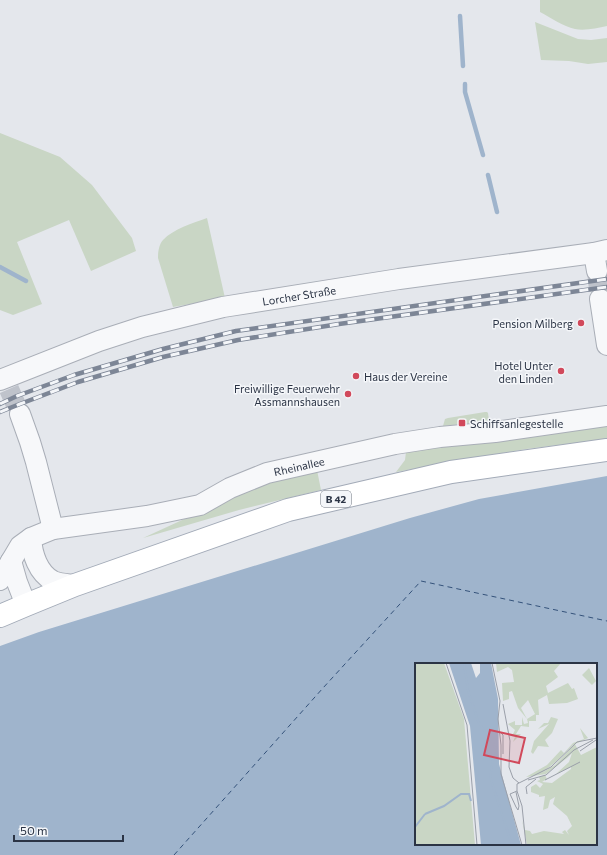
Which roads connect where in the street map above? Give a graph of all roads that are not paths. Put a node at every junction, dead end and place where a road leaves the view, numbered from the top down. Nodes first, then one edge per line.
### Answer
1 (599, 258) edge
2 (600, 299) tunnel mouth
3 (607, 346) edge
4 (4, 382) edge
5 (20, 414) tunnel mouth
6 (607, 416) edge
7 (607, 450) edge
8 (53, 530) junction
9 (31, 538) junction
10 (11, 561) junction
11 (0, 580) edge
12 (75, 585) junction
13 (26, 605) junction
14 (0, 616) edge

1 - 4 street, Lorcher Straße
2 - 3 street
5 - 8 street
6 - 8 street, Rheinallee
7 - 12 main road, B 42
8 - 9 street, Rheinallee
9 - 10 street, Rheinallee
9 - 12 street
10 - 11 street, Rheinallee
10 - 13 street
12 - 13 main road, B 42
13 - 14 main road, B 42

